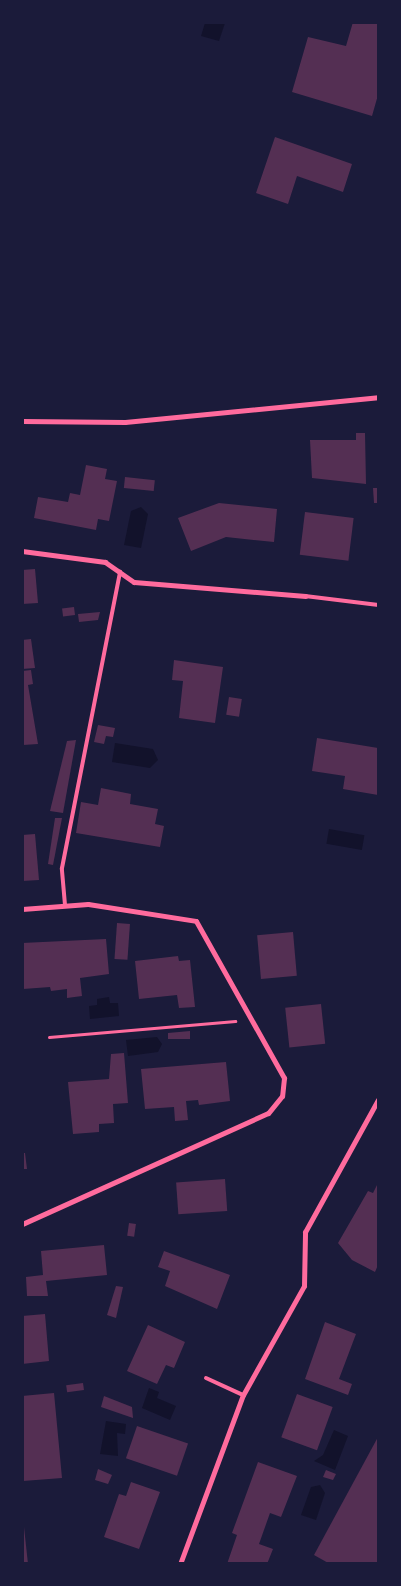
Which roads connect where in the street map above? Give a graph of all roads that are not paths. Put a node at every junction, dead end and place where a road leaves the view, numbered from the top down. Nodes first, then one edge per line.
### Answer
1 (378, 397) edge
2 (22, 421) edge
3 (22, 551) edge
4 (120, 572) junction
5 (306, 596) joint
6 (378, 605) edge
7 (64, 904) junction
8 (22, 909) edge
9 (378, 1100) edge
10 (22, 1224) edge
11 (206, 1378) dead end
12 (244, 1395) junction
13 (180, 1564) edge

1 - 2 street
3 - 4 street
4 - 5 street
4 - 7 lane
5 - 6 lane
7 - 8 street
7 - 10 street
9 - 12 street
11 - 12 lane
12 - 13 street

